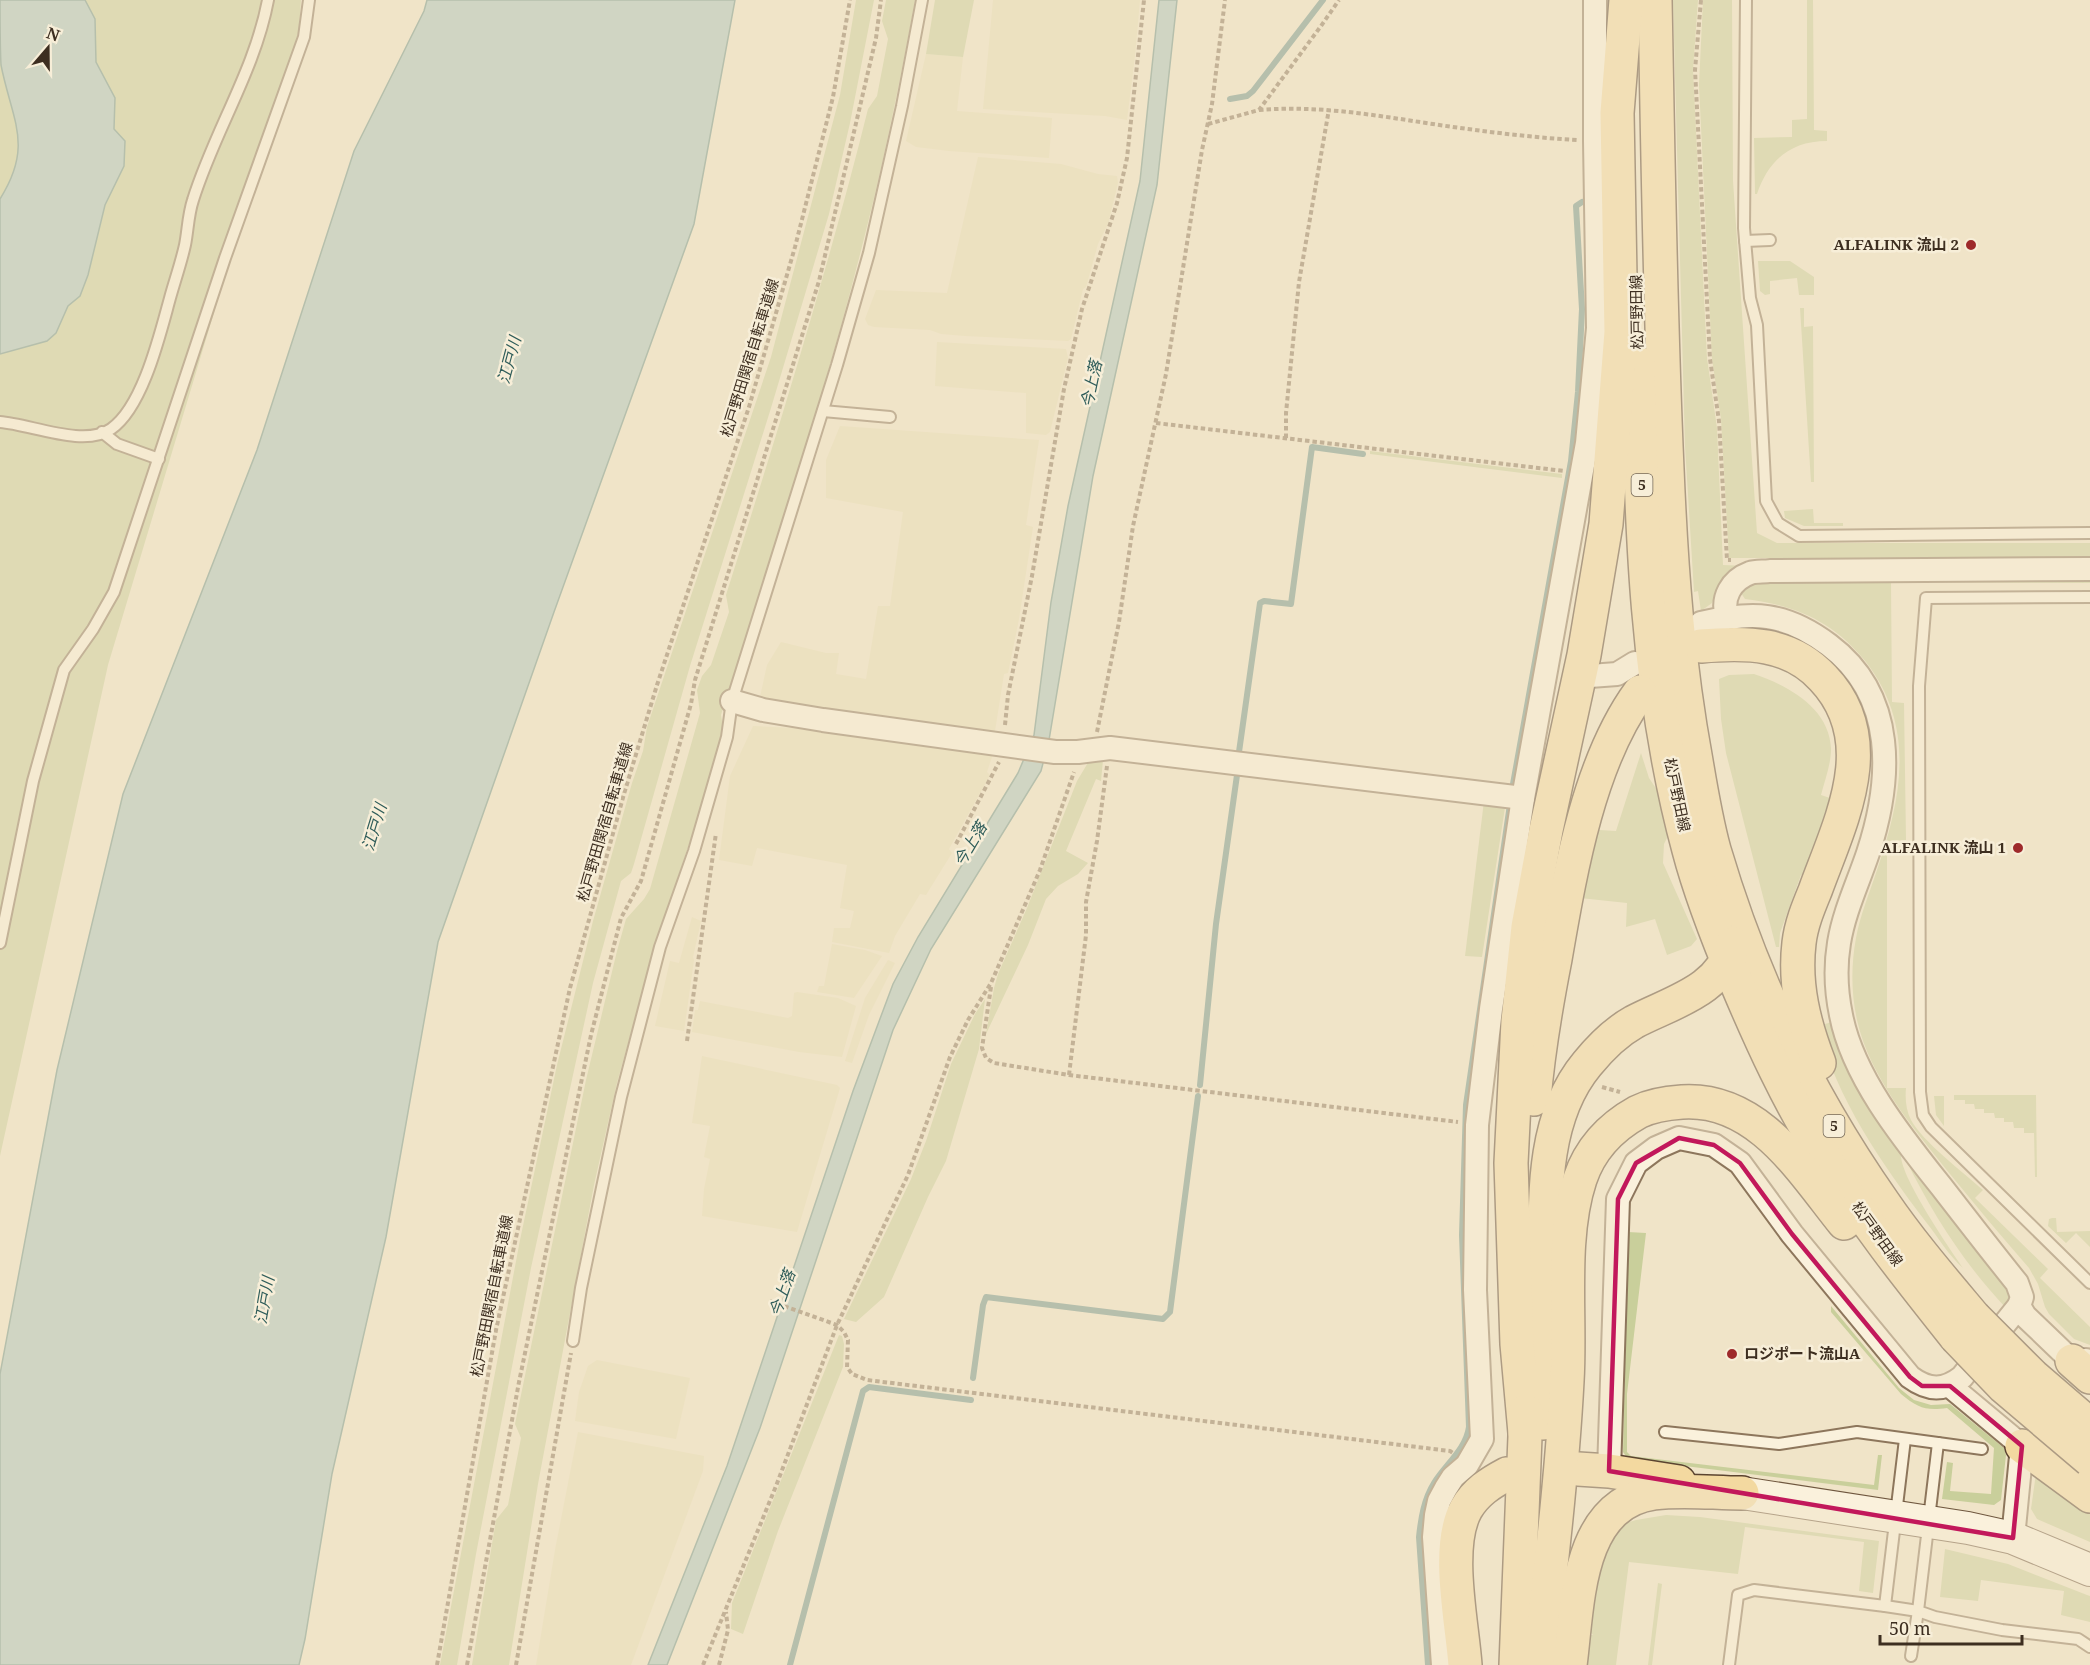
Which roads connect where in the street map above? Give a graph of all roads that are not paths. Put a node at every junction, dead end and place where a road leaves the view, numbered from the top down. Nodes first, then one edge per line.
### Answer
1 (268, 0) edge
2 (309, 0) edge
3 (921, 0) edge
4 (1595, 0) edge
5 (1627, 0) edge
6 (1655, 0) edge
7 (1746, 0) edge
8 (1770, 240) dead end
9 (1745, 241) junction
10 (823, 411) junction
11 (890, 417) dead end
12 (0, 422) edge
13 (102, 432) junction
14 (159, 459) junction
15 (2090, 534) edge
16 (2090, 569) edge
17 (2090, 597) edge
18 (1727, 617) junction
19 (1701, 635) joint
20 (1568, 671) junction
21 (1638, 677) joint
22 (732, 701) junction
23 (1515, 797) junction
24 (1734, 911) junction
25 (0, 943) edge
26 (1727, 960) junction
27 (2090, 1283) edge
28 (2019, 1306) junction
29 (1965, 1327) junction
30 (573, 1341) road end
31 (2084, 1366) edge
32 (1950, 1386) junction
33 (2090, 1425) edge
34 (1665, 1432) dead end
35 (1526, 1433) junction
36 (1905, 1438) junction
37 (1938, 1443) junction
38 (2022, 1446) junction
39 (1982, 1449) dead end
40 (2090, 1460) edge
41 (1593, 1470) joint
42 (1507, 1474) dead end
43 (1742, 1493) junction
44 (2090, 1496) edge
45 (1895, 1516) junction
46 (1929, 1522) junction
47 (2013, 1538) junction
48 (2090, 1570) edge
49 (1885, 1606) junction
50 (1918, 1611) junction
51 (2090, 1647) edge
52 (1911, 1656) dead end
53 (1443, 1665) edge
54 (1465, 1665) edge
55 (1516, 1665) edge
56 (1533, 1665) edge
57 (1539, 1665) edge
58 (1570, 1665) edge
59 (1729, 1665) edge

1 - 13 lane
2 - 14 lane
3 - 10 lane
4 - 20 street
5 - 26 main road, 松戸野田線 / 5
5 - 35 main road
6 - 24 main road, 松戸野田線 / 5
7 - 9 lane
8 - 9 lane
9 - 15 lane
10 - 11 lane
10 - 22 lane
12 - 13 lane
13 - 14 lane
14 - 25 lane
16 - 18 street
17 - 27 lane
18 - 19 street
18 - 28 street
19 - 29 main road
20 - 21 street
20 - 23 street
21 - 35 main road
22 - 23 street
22 - 30 lane
23 - 53 street
24 - 26 main road
24 - 29 main road, 松戸野田線 / 5
26 - 29 main road, 松戸野田線 / 5
26 - 56 main road
28 - 31 street
28 - 32 street
29 - 33 main road, 松戸野田線 / 5, bridge
29 - 40 main road, 松戸野田線 / 5, bridge
29 - 57 main road
32 - 38 street
32 - 41 street
34 - 36 lane
35 - 55 main road
36 - 37 lane
36 - 45 lane
37 - 39 lane
37 - 46 lane
38 - 44 main road
38 - 47 street
41 - 43 main road
42 - 54 main road
43 - 45 street
43 - 58 main road
45 - 46 street
45 - 49 lane
46 - 47 street
46 - 50 lane
47 - 48 street
49 - 50 lane
49 - 59 lane
50 - 51 lane
50 - 52 lane

